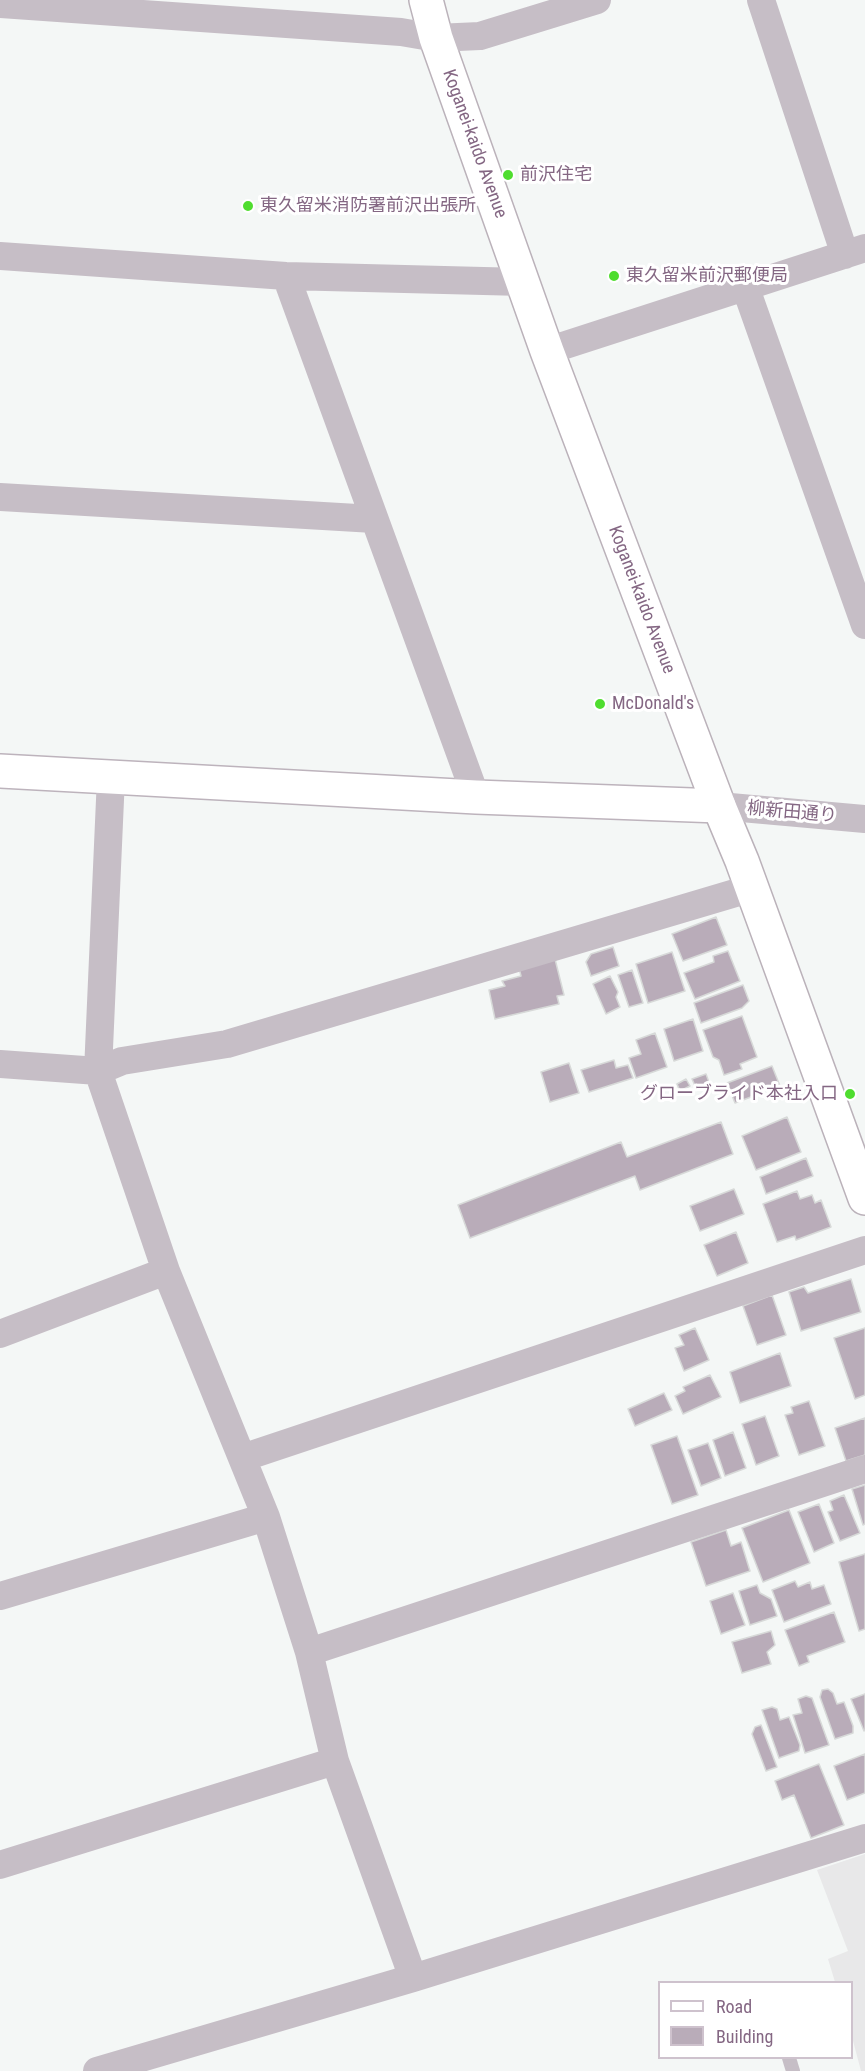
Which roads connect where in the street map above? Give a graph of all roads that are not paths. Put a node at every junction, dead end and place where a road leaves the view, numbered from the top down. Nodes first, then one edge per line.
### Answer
1 (426, 0) edge
2 (597, 0) edge
3 (761, 0) edge
4 (0, 4) edge
5 (192, 8) edge
6 (436, 38) junction
7 (855, 251) edge
8 (0, 256) edge
9 (286, 276) junction
10 (523, 282) junction
11 (745, 286) junction
12 (548, 351) junction
13 (0, 497) edge
14 (375, 519) junction
15 (865, 625) edge
16 (0, 771) edge
17 (111, 777) junction
18 (476, 797) junction
19 (719, 806) junction
20 (865, 819) edge
21 (752, 888) junction
22 (0, 1064) edge
23 (98, 1071) junction
24 (865, 1198) edge
25 (865, 1250) edge
26 (166, 1271) junction
27 (0, 1334) edge
28 (242, 1458) junction
29 (865, 1469) edge
30 (266, 1517) junction
31 (0, 1596) edge
32 (309, 1652) junction
33 (335, 1761) junction
34 (865, 1838) edge
35 (0, 1865) edge
36 (413, 1978) junction
37 (97, 2071) edge

1 - 6 main road, Koganei-kaido Avenue
2 - 6 street
3 - 7 street
4 - 5 street
5 - 6 street
6 - 10 main road, Koganei-kaido Avenue
7 - 11 street
8 - 9 street
9 - 10 street
9 - 14 street
10 - 12 main road, Koganei-kaido Avenue
11 - 12 street
11 - 15 street
12 - 19 main road, Koganei-kaido Avenue
13 - 14 street
14 - 18 street
16 - 17 main road
17 - 18 main road
17 - 23 street
18 - 19 main road
19 - 20 street, 柳新田通り
19 - 21 main road, Koganei-kaido Avenue
21 - 23 street
21 - 24 main road, Koganei-kaido Avenue
22 - 23 street
23 - 26 street
25 - 28 street
26 - 27 street
26 - 28 street
28 - 30 street
29 - 32 street
30 - 31 street
30 - 32 street
32 - 33 street
33 - 35 street
33 - 36 street
34 - 36 street
36 - 37 street

